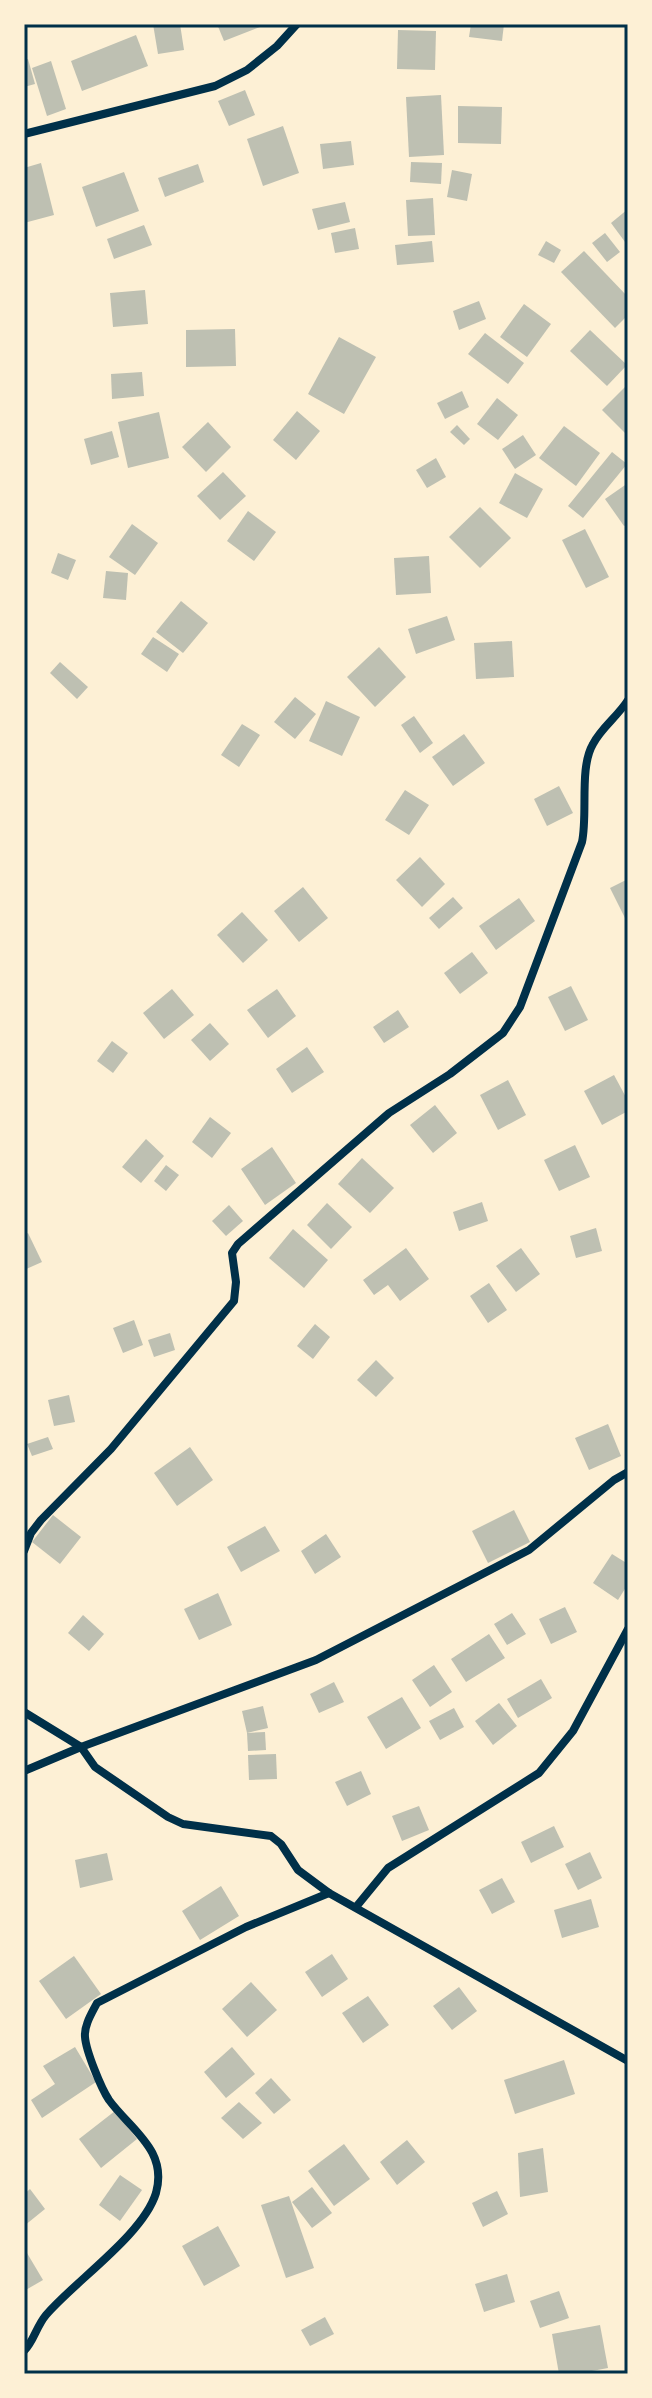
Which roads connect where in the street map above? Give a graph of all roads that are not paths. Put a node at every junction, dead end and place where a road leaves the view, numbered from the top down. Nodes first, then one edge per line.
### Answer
1 (297, 24) edge
2 (24, 134) edge
3 (628, 700) edge
4 (628, 1472) edge
5 (24, 1551) edge
6 (628, 1629) edge
7 (24, 1712) edge
8 (81, 1747) junction
9 (24, 1771) edge
10 (329, 1893) junction
11 (356, 1907) junction
12 (628, 2061) edge
13 (24, 2351) edge

1 - 2 street
3 - 5 street
4 - 8 street
6 - 11 street
7 - 8 street
8 - 9 street
8 - 10 street
10 - 11 street
10 - 13 street
11 - 12 street

